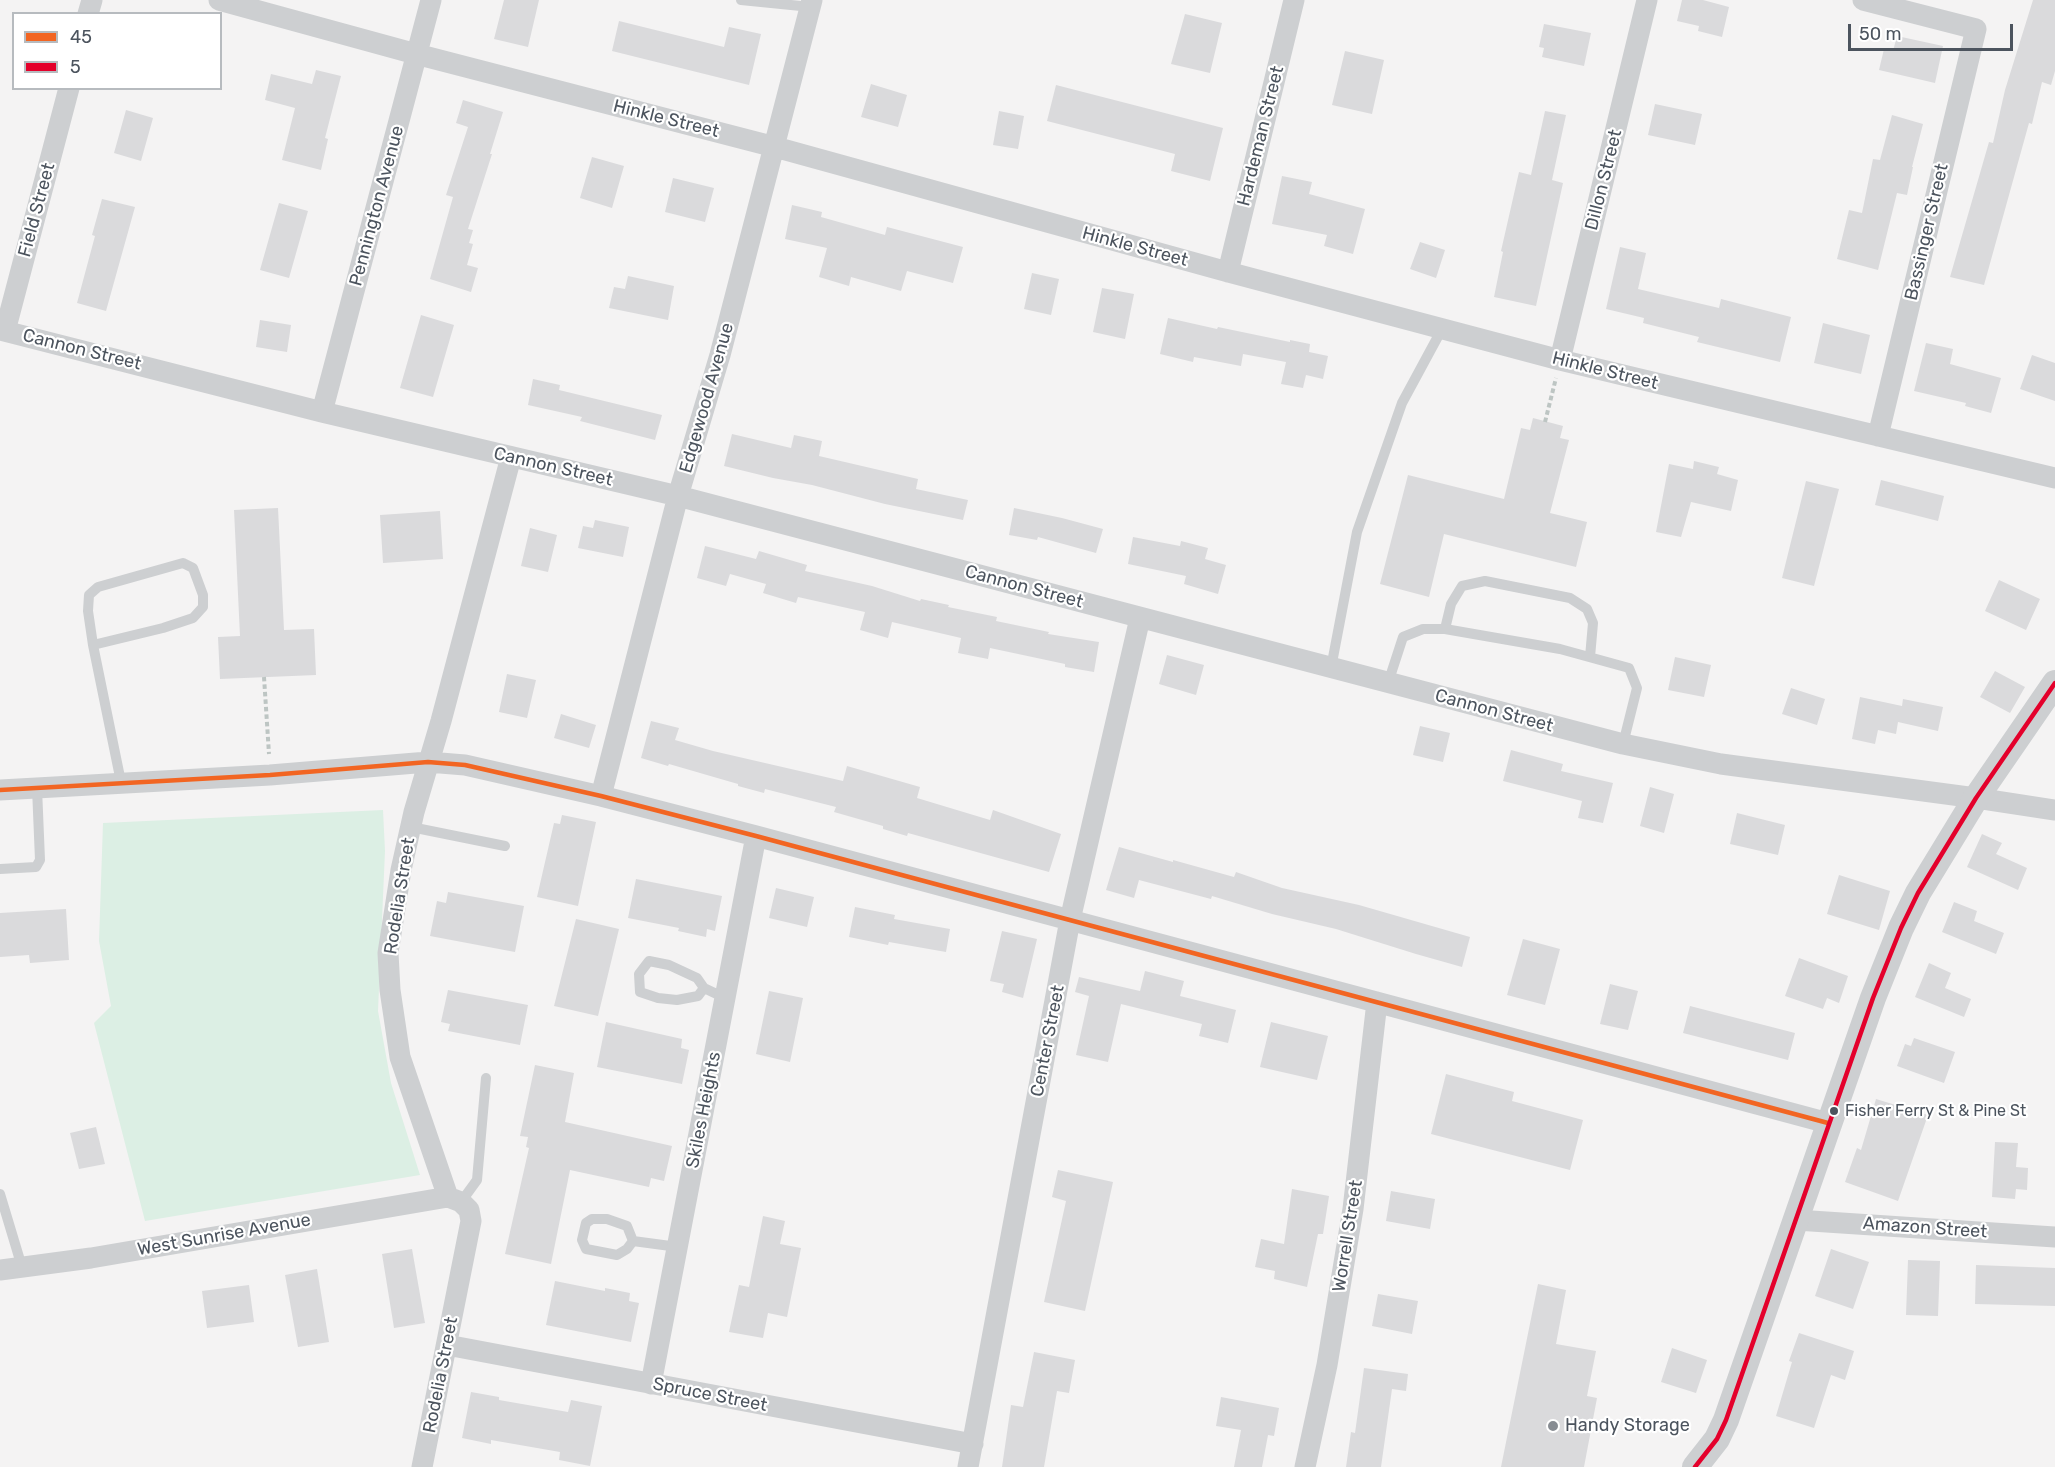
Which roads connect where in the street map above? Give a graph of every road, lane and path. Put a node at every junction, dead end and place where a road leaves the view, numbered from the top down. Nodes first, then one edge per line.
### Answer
1 (219, 0) edge
2 (431, 0) edge
3 (741, 0) edge
4 (1294, 0) edge
5 (1647, 0) edge
6 (1863, 0) edge
7 (812, 3) edge
8 (416, 54) junction
9 (68, 90) edge
10 (775, 147) junction
11 (1228, 272) junction
12 (1442, 329) junction
13 (3, 330) edge
14 (1560, 360) junction
15 (322, 412) junction
16 (1545, 422) dead end
17 (1878, 436) junction
18 (511, 457) junction
19 (2055, 478) edge
20 (678, 496) junction
21 (1140, 618) junction
22 (1445, 629) junction
23 (93, 645) junction
24 (1590, 657) junction
25 (1331, 668) junction
26 (264, 677) dead end
27 (1388, 682) junction
28 (2055, 683) edge
29 (1623, 744) junction
30 (428, 762) junction
31 (270, 775) junction
32 (121, 782) junction
33 (37, 788) junction
34 (0, 790) edge
35 (601, 796) junction
36 (1976, 798) junction
37 (2055, 810) edge
38 (411, 827) junction
39 (756, 836) junction
40 (505, 846) dead end
41 (0, 869) edge
42 (1070, 920) junction
43 (704, 988) junction
44 (725, 999) junction
45 (1377, 1002) junction
46 (486, 1078) dead end
47 (1828, 1123) junction
48 (0, 1194) edge
49 (455, 1200) junction
50 (1796, 1220) junction
51 (2055, 1237) edge
52 (633, 1241) junction
53 (678, 1247) junction
54 (22, 1267) junction
55 (0, 1270) edge
56 (447, 1345) junction
57 (651, 1384) junction
58 (972, 1444) junction
59 (422, 1467) edge
60 (968, 1467) edge
61 (1305, 1467) edge
62 (1695, 1467) edge

1 - 8 street, Hinkle Street
2 - 8 street, Pennington Avenue
3 - 7 lane
4 - 11 street, Hardeman Street
5 - 14 street, Dillon Street
6 - 17 street, Bassinger Street
7 - 10 street, Edgewood Avenue
8 - 10 street, Hinkle Street
8 - 15 street, Pennington Avenue
9 - 13 street, Field Street
10 - 11 street, Hinkle Street
10 - 20 street, Edgewood Avenue
11 - 12 street, Hinkle Street
12 - 14 street, Hinkle Street
12 - 25 lane
13 - 15 street, Cannon Street
14 - 16 path
14 - 17 street, Hinkle Street
15 - 18 street, Cannon Street
17 - 19 street, Hinkle Street
18 - 20 street, Cannon Street
18 - 30 street, Rodelia Street
20 - 21 street, Cannon Street
20 - 35 street, Edgewood Avenue
21 - 25 street, Cannon Street
21 - 42 street, Center Street
22 - 24 lane
22 - 24 lane
22 - 27 lane
23 - 23 lane
23 - 32 lane
24 - 29 lane
25 - 27 street, Cannon Street
26 - 31 path
27 - 29 street, Cannon Street
28 - 36 street
29 - 36 street, Cannon Street
30 - 31 street
30 - 35 street
30 - 38 street, Rodelia Street
31 - 32 street
32 - 33 street
33 - 34 street
33 - 41 lane
35 - 39 street
36 - 37 street, Cannon Street
36 - 47 street
38 - 40 lane
38 - 49 street, Rodelia Street
39 - 42 street
39 - 44 street, Skiles Heights
42 - 45 street
42 - 58 street, Center Street
43 - 43 lane
43 - 44 lane
44 - 53 street, Skiles Heights
45 - 47 street
45 - 61 street, Worrell Street
46 - 49 lane
47 - 50 street
48 - 54 lane
49 - 54 street, West Sunrise Avenue
49 - 56 street, Rodelia Street
50 - 51 street, Amazon Street
50 - 62 street
52 - 52 lane
52 - 53 lane
53 - 57 street, Skiles Heights
54 - 55 street, West Sunrise Avenue
56 - 57 street, Spruce Street
56 - 59 street, Rodelia Street
57 - 58 street, Spruce Street
58 - 60 street, Center Street

